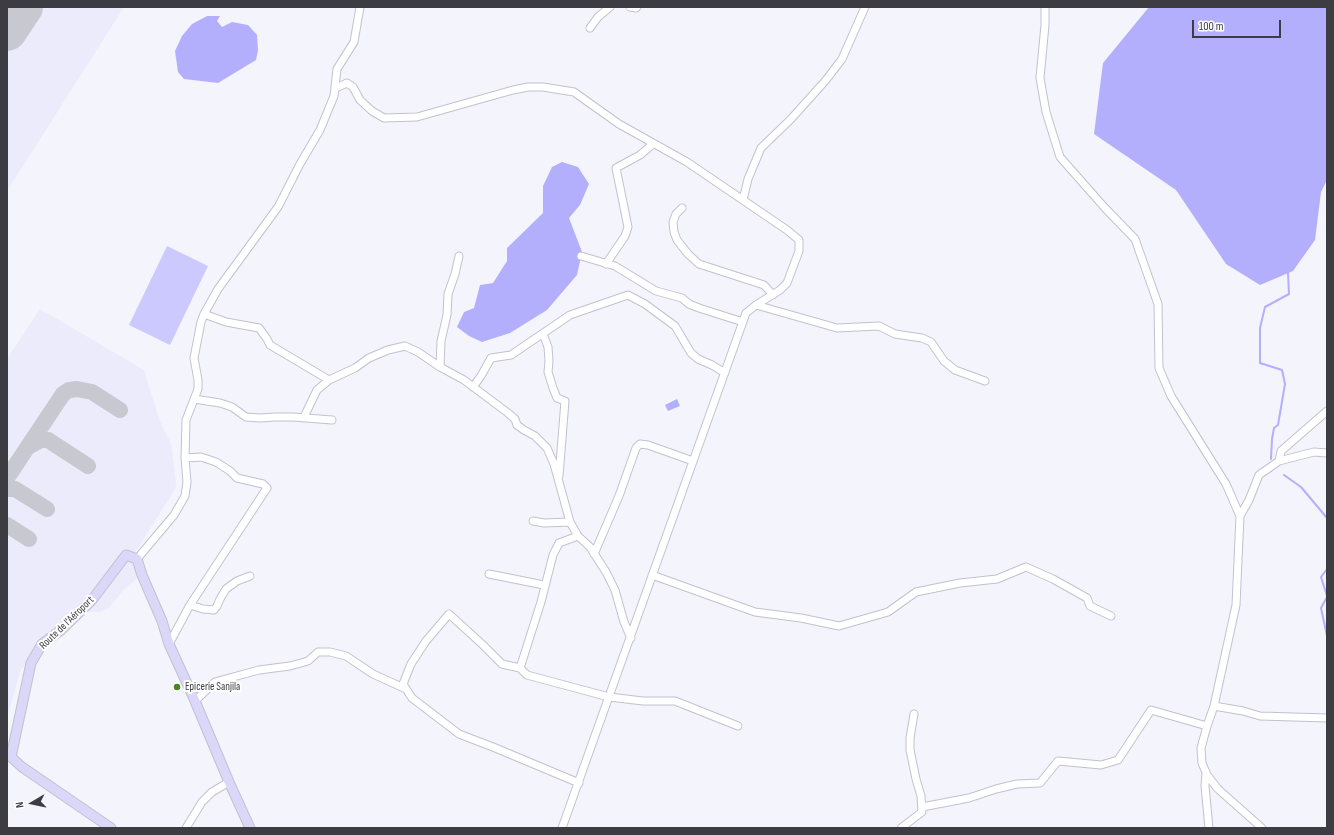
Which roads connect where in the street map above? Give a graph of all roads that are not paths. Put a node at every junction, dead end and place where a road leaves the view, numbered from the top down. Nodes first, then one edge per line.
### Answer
1 (360, 7) edge
2 (610, 7) edge
3 (630, 7) edge
4 (637, 7) edge
5 (865, 7) edge
6 (1045, 7) edge
7 (590, 28) dead end
8 (336, 88) junction
9 (653, 144) junction
10 (743, 200) junction
11 (682, 208) dead end
12 (459, 256) dead end
13 (581, 256) dead end
14 (606, 264) junction
15 (772, 295) junction
16 (756, 305) junction
17 (204, 314) junction
18 (743, 322) junction
19 (543, 334) junction
20 (440, 367) junction
21 (725, 373) junction
22 (329, 380) junction
23 (985, 380) dead end
24 (473, 387) junction
25 (194, 399) junction
26 (1327, 411) edge
27 (304, 418) junction
28 (332, 420) dead end
29 (1327, 453) edge
30 (185, 458) junction
31 (693, 461) junction
32 (1279, 461) junction
33 (559, 482) junction
34 (1240, 516) junction
35 (533, 522) dead end
36 (570, 522) junction
37 (578, 536) junction
38 (594, 554) junction
39 (137, 559) junction
40 (489, 574) dead end
41 (652, 575) junction
42 (250, 576) dead end
43 (544, 585) junction
44 (190, 605) junction
45 (1111, 616) dead end
46 (631, 638) junction
47 (169, 644) junction
48 (520, 668) junction
49 (406, 689) junction
50 (609, 697) junction
51 (195, 701) junction
52 (1214, 706) junction
53 (914, 714) dead end
54 (1327, 718) edge
55 (738, 726) dead end
56 (1207, 726) junction
57 (1206, 772) junction
58 (229, 782) junction
59 (579, 783) junction
60 (922, 807) junction
61 (111, 828) edge
62 (186, 828) edge
63 (250, 828) edge
64 (562, 828) edge
65 (901, 828) edge
66 (1209, 828) edge
67 (1262, 828) edge

1 - 8 street
2 - 7 street
3 - 4 street
5 - 10 street
6 - 34 street
8 - 9 street
8 - 17 street
9 - 10 street
9 - 14 street
10 - 15 street
11 - 15 street
12 - 20 street
13 - 14 street
14 - 18 street
15 - 16 street
16 - 18 street
16 - 23 street
17 - 22 street
17 - 25 street
18 - 21 street
19 - 21 street
19 - 24 street
19 - 33 street
20 - 22 street
20 - 24 street
21 - 31 street
22 - 27 street
24 - 33 street
25 - 27 street
25 - 30 street
26 - 32 street
27 - 28 street
29 - 32 street
30 - 39 street
30 - 44 street
31 - 38 street
31 - 41 street
32 - 34 street
33 - 36 street
34 - 52 street
35 - 36 street
36 - 37 street
37 - 38 street
37 - 43 street
38 - 46 street
39 - 47 main road
39 - 61 main road, Route de l'Aéroport
40 - 43 street
41 - 45 street
41 - 46 street
42 - 44 street
43 - 48 street
44 - 47 street
46 - 50 street
47 - 51 main road
48 - 49 street
48 - 50 street
49 - 51 street
49 - 59 street
50 - 55 street
50 - 59 street
51 - 58 main road
52 - 54 street
52 - 56 street
53 - 60 street
56 - 57 street
56 - 60 street
57 - 66 street
57 - 67 street
58 - 62 street
58 - 63 main road
59 - 64 street
60 - 65 street

